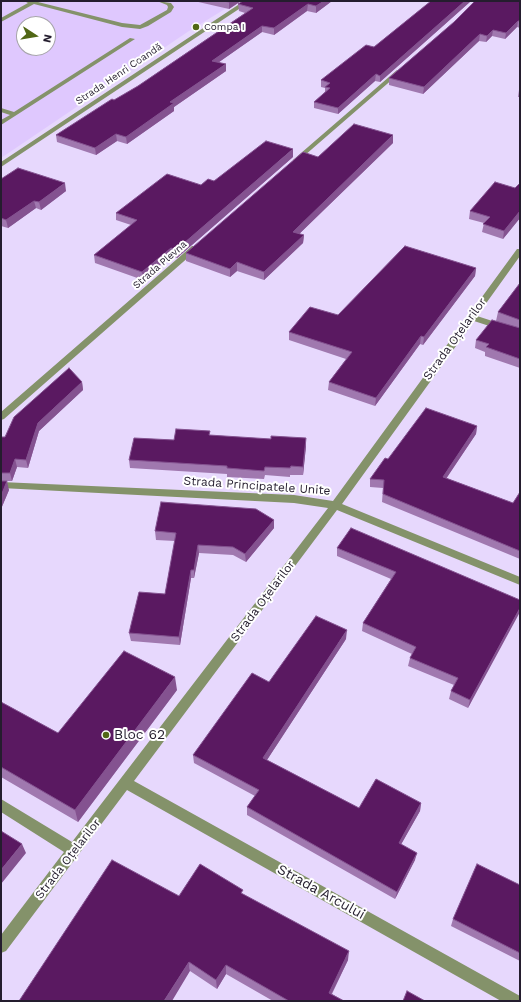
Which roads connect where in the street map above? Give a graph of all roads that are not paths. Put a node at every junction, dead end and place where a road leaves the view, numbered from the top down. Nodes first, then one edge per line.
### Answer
1 (160, 1) edge
2 (248, 1) edge
3 (32, 2) edge
4 (1, 20) edge
5 (132, 39) dead end
6 (405, 65) edge
7 (1, 110) edge
8 (15, 114) junction
9 (1, 123) edge
10 (1, 164) edge
11 (291, 165) edge
12 (202, 242) edge
13 (520, 251) edge
14 (471, 317) junction
15 (520, 333) edge
16 (1, 417) edge
17 (1, 485) edge
18 (334, 505) junction
19 (520, 581) edge
20 (127, 783) junction
21 (1, 805) edge
22 (74, 851) junction
23 (1, 946) edge
24 (515, 1001) edge

1 - 3 street
2 - 10 street, Strada Henri Coandă
3 - 4 street
5 - 8 street
6 - 11 street
7 - 8 street
8 - 9 street
12 - 16 street, Strada Plevna
13 - 14 street, Strada Oțelarilor
14 - 15 street
14 - 18 street, Strada Oțelarilor
17 - 18 street, Strada Principatele Unite
18 - 19 street, Strada Principatele Unite
18 - 20 street, Strada Oțelarilor
20 - 22 street, Strada Oțelarilor
20 - 24 street, Strada Arcului
21 - 22 street
22 - 23 street, Strada Oțelarilor

